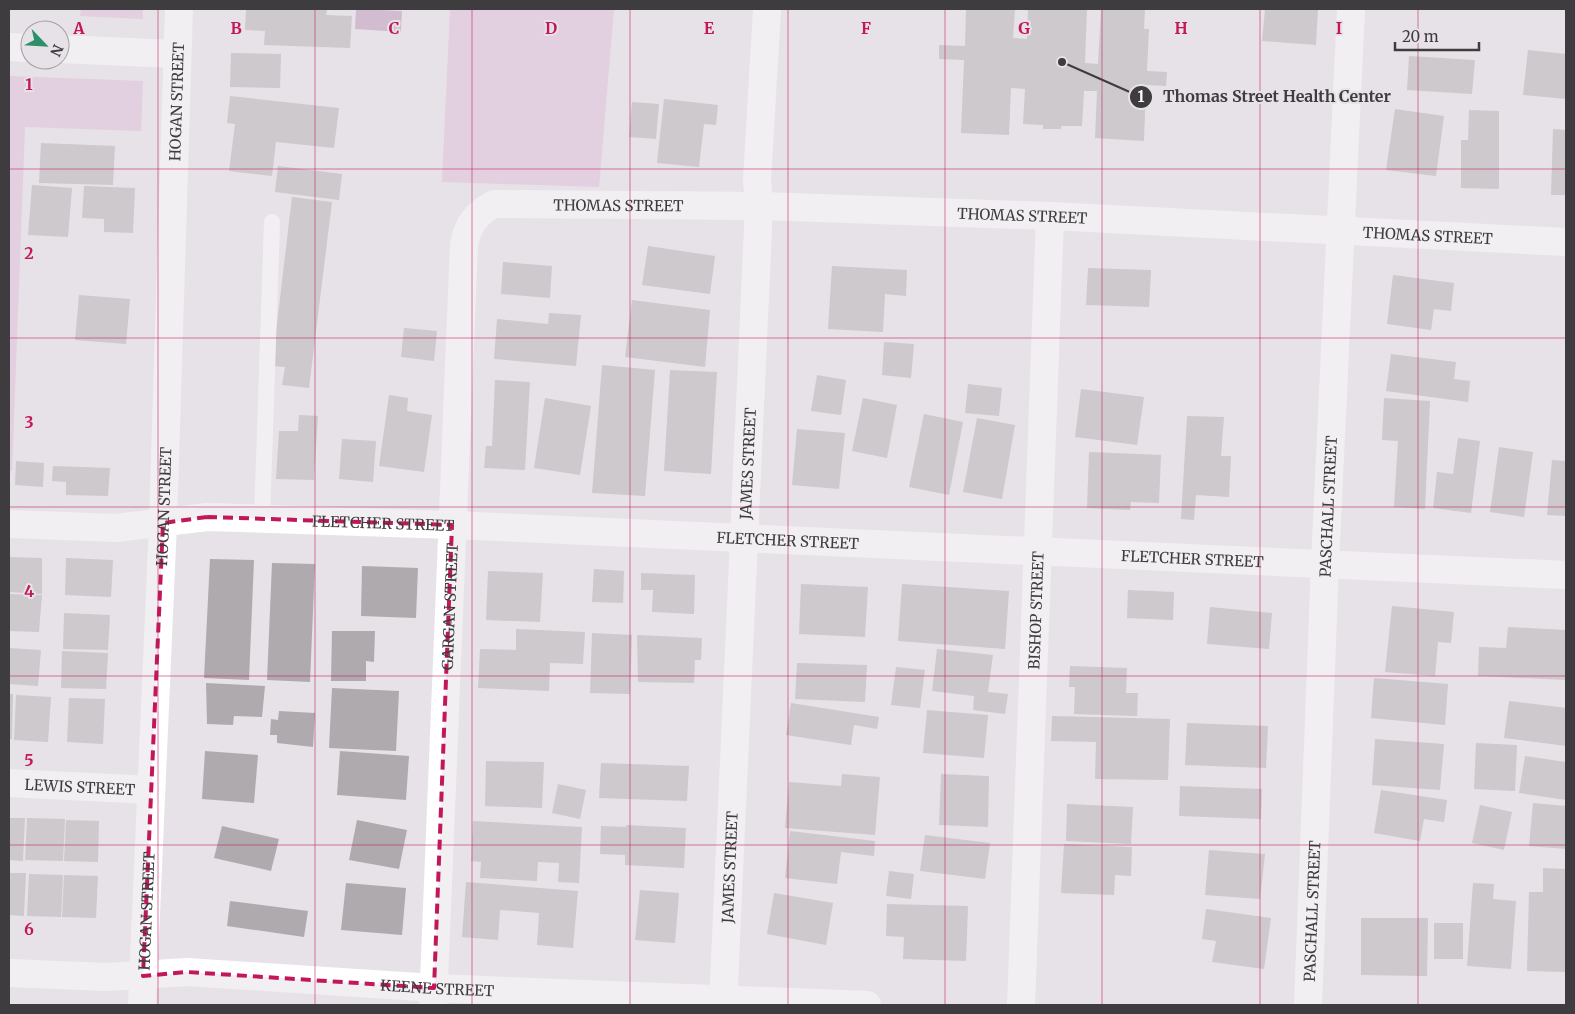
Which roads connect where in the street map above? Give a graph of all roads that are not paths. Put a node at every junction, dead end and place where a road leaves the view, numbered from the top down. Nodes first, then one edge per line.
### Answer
1 (179, 9) edge
2 (1351, 9) edge
3 (767, 10) edge
4 (70, 49) edge
5 (176, 54) junction
6 (759, 206) junction
7 (480, 212) joint
8 (1050, 216) junction
9 (272, 222) dead end
10 (1340, 232) junction
11 (1566, 242) edge
12 (262, 519) junction
13 (9, 524) edge
14 (163, 524) junction
15 (452, 525) junction
16 (742, 540) junction
17 (1037, 552) junction
18 (1325, 563) junction
19 (1566, 575) edge
20 (9, 783) edge
21 (152, 790) junction
22 (9, 973) edge
23 (143, 976) junction
24 (433, 996) edge
25 (723, 1002) edge
26 (142, 1005) edge
27 (866, 1005) edge
28 (1021, 1005) edge
29 (1308, 1005) edge

1 - 5 street, HOGAN STREET
2 - 10 street, PASCHALL STREET
3 - 6 street, JAMES STREET
4 - 5 street
5 - 14 street, HOGAN STREET
6 - 7 street, THOMAS STREET
6 - 8 street, THOMAS STREET
6 - 16 street, JAMES STREET
7 - 15 street, GARGAN STREET
8 - 10 street, THOMAS STREET
8 - 17 street, BISHOP STREET
9 - 12 lane
10 - 11 street, THOMAS STREET
10 - 18 street, PASCHALL STREET
12 - 14 street, FLETCHER STREET
12 - 15 street, FLETCHER STREET
13 - 14 street, FLETCHER STREET
14 - 21 street, HOGAN STREET
15 - 16 street, FLETCHER STREET
15 - 24 street, GARGAN STREET
16 - 17 street, FLETCHER STREET
16 - 25 street, JAMES STREET
17 - 18 street, FLETCHER STREET
17 - 28 street, BISHOP STREET
18 - 19 street, FLETCHER STREET
18 - 29 street, PASCHALL STREET
20 - 21 street, LEWIS STREET
21 - 23 street, HOGAN STREET
22 - 23 street, KEENE STREET
23 - 24 street, KEENE STREET
23 - 26 street, HOGAN STREET
24 - 25 street, KEENE STREET
25 - 27 street, KEENE STREET

